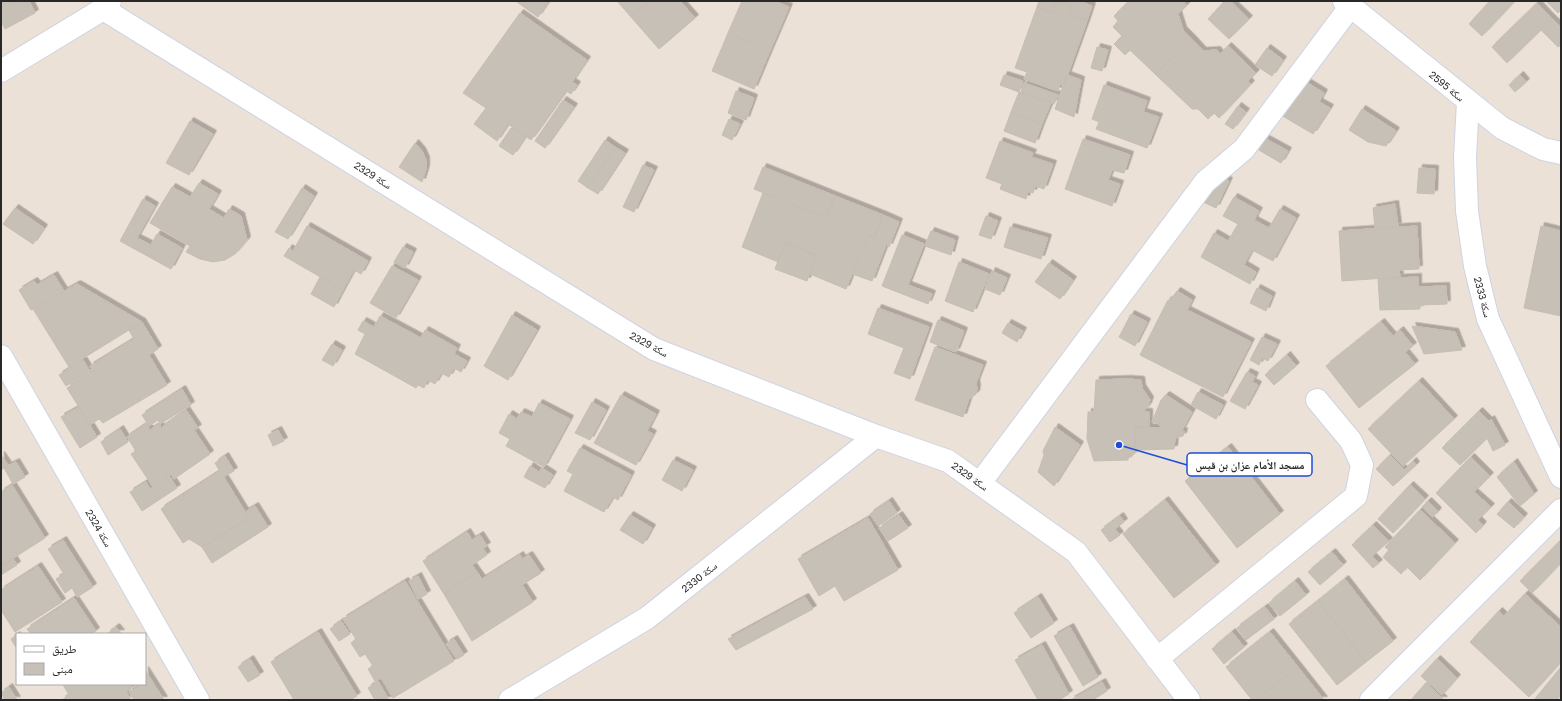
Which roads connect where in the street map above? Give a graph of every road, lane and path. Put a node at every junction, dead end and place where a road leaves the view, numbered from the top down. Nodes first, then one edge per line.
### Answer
1 (1347, 4) edge
2 (106, 5) edge
3 (1, 71) edge
4 (1468, 102) junction
5 (1561, 153) edge
6 (1, 356) edge
7 (1317, 400) dead end
8 (876, 436) junction
9 (1561, 477) edge
10 (980, 483) junction
11 (1561, 510) edge
12 (1157, 659) junction
13 (198, 700) edge
14 (510, 700) edge
15 (1189, 700) edge
16 (1371, 700) edge

1 - 4 street, سكة 2595
1 - 10 street
2 - 3 street
2 - 8 street, سكة 2329
4 - 5 street, سكة 2595
4 - 9 street, سكة 2333
6 - 13 street, سكة 2324
7 - 12 street
8 - 10 street, سكة 2329
8 - 14 street, سكة 2330
10 - 12 street, سكة 2329
11 - 16 street
12 - 15 street, سكة 2329

